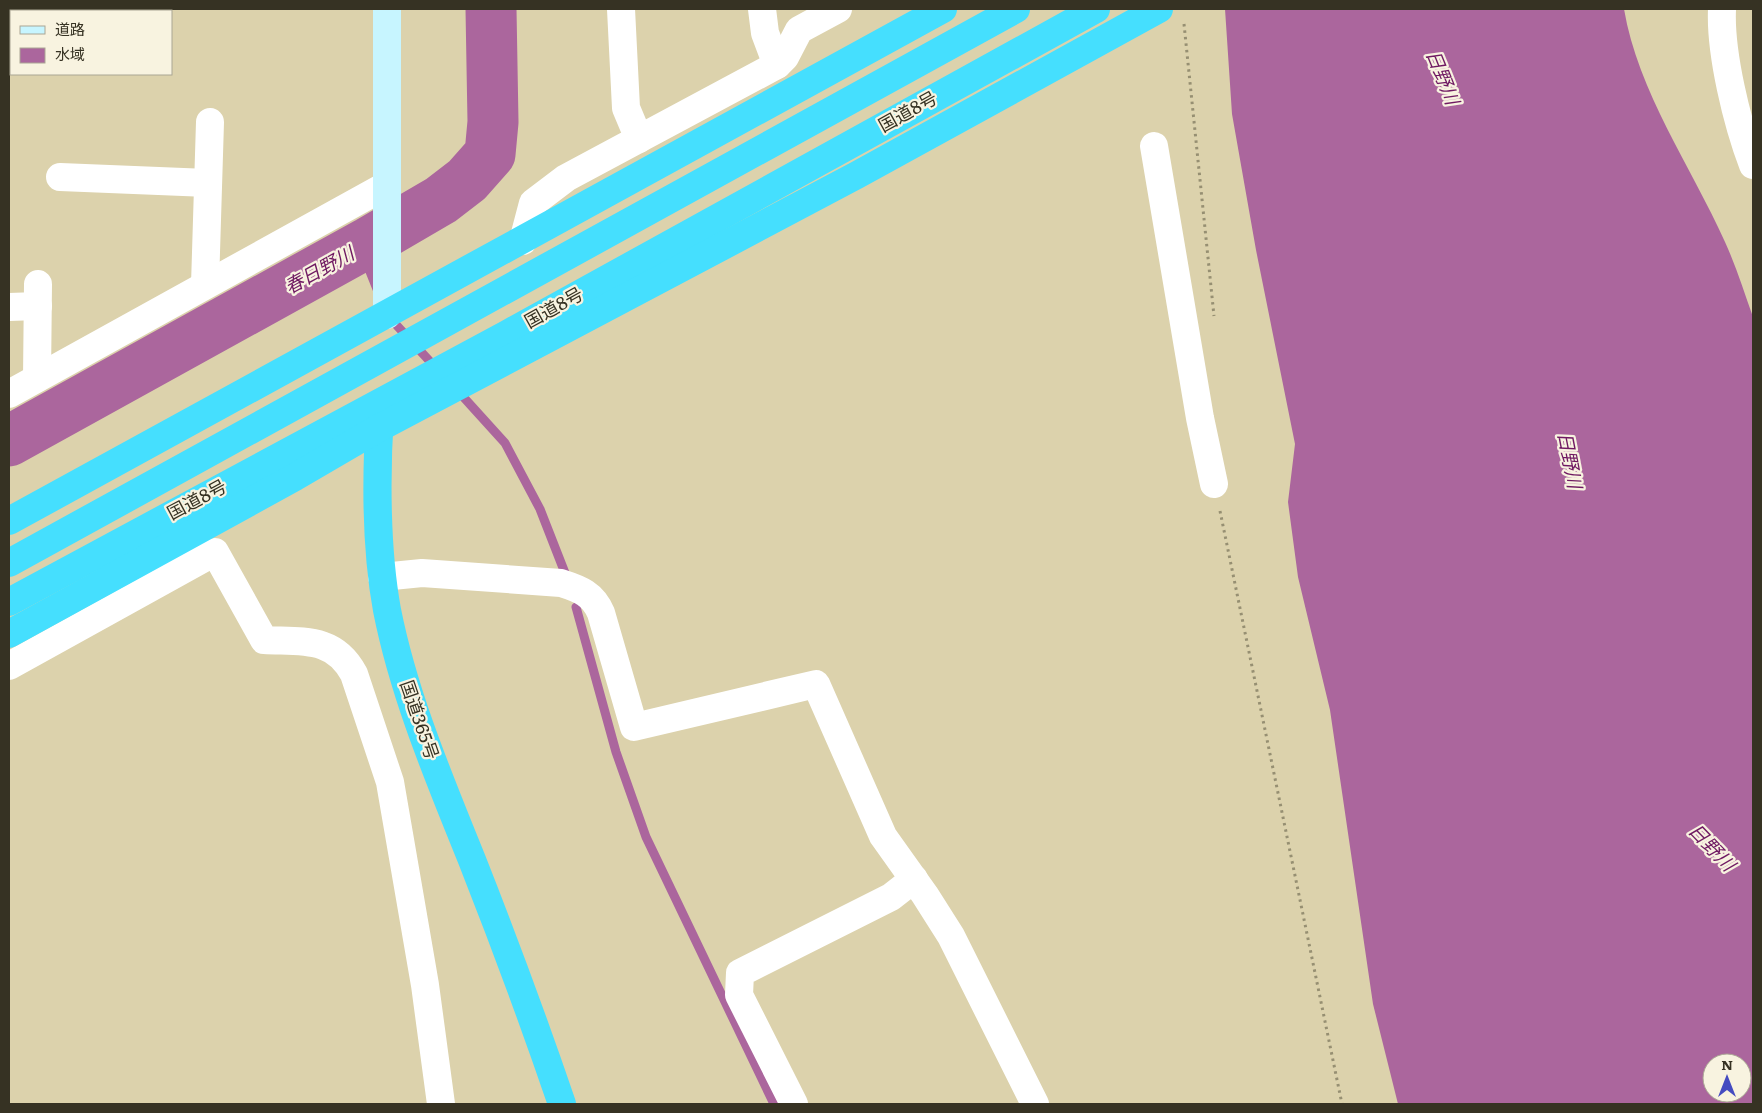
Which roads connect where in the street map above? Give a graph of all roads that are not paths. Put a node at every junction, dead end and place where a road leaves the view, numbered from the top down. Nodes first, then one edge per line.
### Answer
1 (387, 9) edge
2 (621, 9) edge
3 (762, 9) edge
4 (838, 9) edge
5 (943, 9) edge
6 (1016, 9) edge
7 (1096, 9) edge
8 (1722, 9) edge
9 (1171, 13) edge
10 (777, 65) junction
11 (210, 122) dead end
12 (638, 139) junction
13 (1154, 146) dead end
14 (1753, 165) edge
15 (60, 177) dead end
16 (208, 183) junction
17 (387, 185) junction
18 (522, 241) junction
19 (205, 285) junction
20 (9, 307) edge
21 (387, 315) junction
22 (37, 378) junction
23 (9, 394) edge
24 (379, 428) junction
25 (1214, 484) road end
26 (9, 521) edge
27 (9, 563) edge
28 (382, 577) junction
29 (9, 602) edge
30 (9, 634) edge
31 (9, 666) edge
32 (914, 879) junction
33 (441, 1104) edge
34 (562, 1104) edge
35 (794, 1104) edge
36 (1035, 1104) edge

1 - 17 street
2 - 12 street
3 - 10 street
4 - 10 street
5 - 18 highway
6 - 27 highway, 国道8号
7 - 29 highway, 国道8号
8 - 14 street
9 - 24 highway
10 - 12 street
11 - 16 street
12 - 18 street
13 - 25 street
15 - 16 street
16 - 19 street
17 - 19 street
17 - 21 street
18 - 21 highway
19 - 22 street
20 - 22 street
21 - 24 highway, 国道365号
21 - 26 highway
22 - 23 street
24 - 28 highway, 国道365号
24 - 30 highway
28 - 32 street
28 - 34 highway, 国道365号
31 - 33 street
32 - 35 street
32 - 36 street

